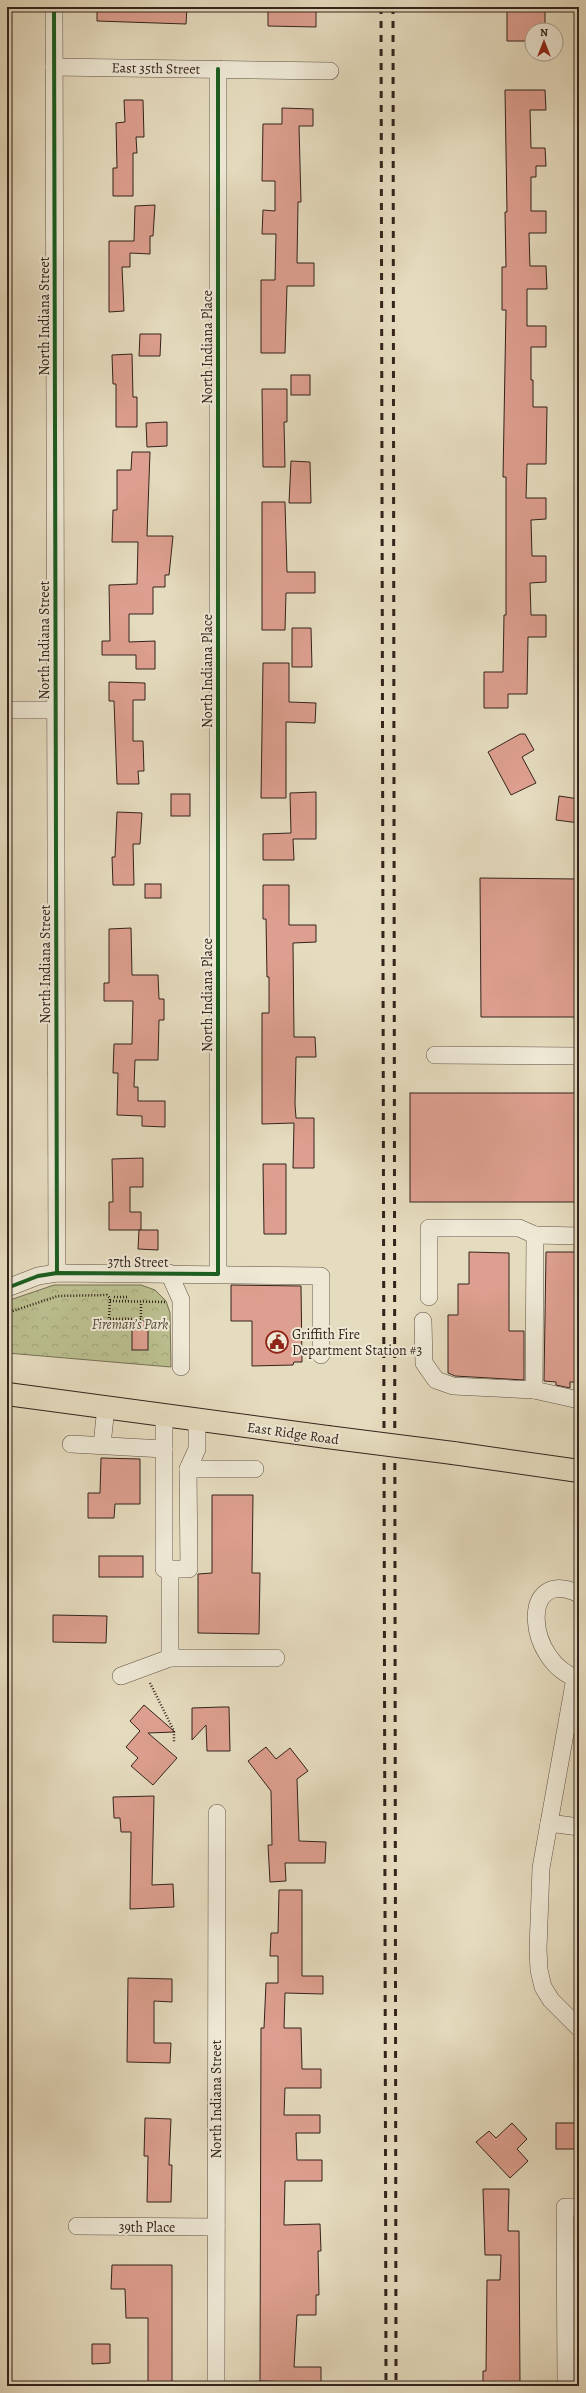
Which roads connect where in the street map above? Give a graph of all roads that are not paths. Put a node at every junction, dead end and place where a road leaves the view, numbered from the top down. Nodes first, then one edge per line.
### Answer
1 (54, 7) edge
2 (54, 67) junction
3 (218, 69) junction
4 (330, 70) dead end
5 (7, 710) edge
6 (55, 710) junction
7 (435, 1055) dead end
8 (579, 1056) edge
9 (535, 1235) junction
10 (579, 1236) edge
11 (57, 1273) junction
12 (169, 1273) junction
13 (218, 1274) junction
14 (7, 1288) edge
15 (429, 1297) dead end
16 (423, 1321) dead end
17 (321, 1356) dead end
18 (181, 1367) dead end
19 (534, 1390) junction
20 (7, 1394) edge
21 (579, 1400) edge
22 (106, 1407) junction
23 (164, 1415) junction
24 (197, 1420) junction
25 (71, 1444) dead end
26 (102, 1445) junction
27 (164, 1449) junction
28 (188, 1469) junction
29 (255, 1469) dead end
30 (579, 1471) edge
31 (170, 1569) junction
32 (579, 1594) edge
33 (170, 1658) junction
34 (276, 1658) dead end
35 (121, 1676) dead end
36 (577, 1679) edge
37 (217, 1813) dead end
38 (549, 1823) junction
39 (579, 1827) edge
40 (577, 2023) edge
41 (572, 2207) edge
42 (77, 2226) dead end
43 (216, 2227) junction
44 (216, 2386) edge
45 (566, 2386) edge

1 - 2 street, North Indiana Street
2 - 3 street, East 35th Street
2 - 6 street, North Indiana Street
3 - 4 street, East 35th Street
3 - 13 street, North Indiana Place
5 - 6 street
6 - 11 street, North Indiana Street
7 - 8 street
9 - 10 street
9 - 15 street
9 - 19 street
11 - 12 street, 37th Street
11 - 14 street, 37th Street
12 - 13 street, 37th Street
12 - 18 street
13 - 17 street, 37th Street
16 - 19 street
19 - 21 street
20 - 22 main road, East Ridge Road
22 - 23 main road, East Ridge Road
22 - 26 street
23 - 24 main road, East Ridge Road
23 - 27 street
24 - 28 street
24 - 30 main road, East Ridge Road, bridge
25 - 26 street
26 - 27 street
27 - 31 street
28 - 29 street
28 - 31 street
31 - 33 street
32 - 36 street
33 - 34 street
33 - 35 street
36 - 38 street
37 - 43 street, North Indiana Street
38 - 39 street
38 - 40 street
41 - 45 street
42 - 43 street, 39th Place
43 - 44 street, North Indiana Street

